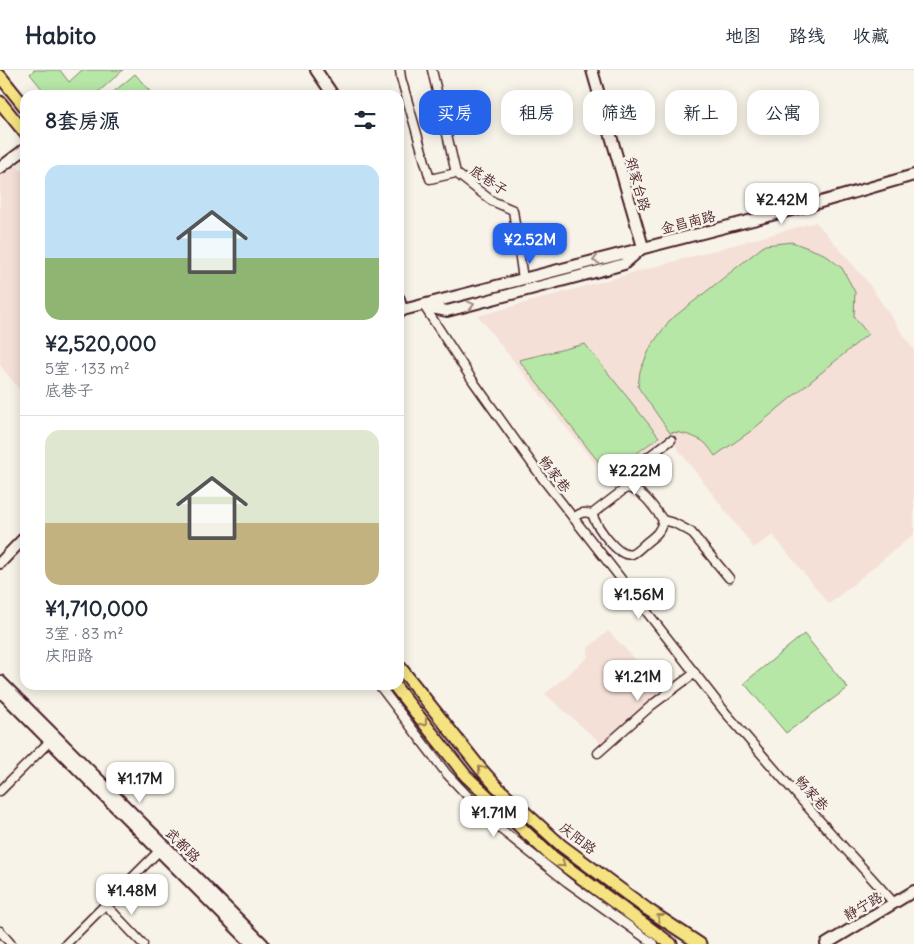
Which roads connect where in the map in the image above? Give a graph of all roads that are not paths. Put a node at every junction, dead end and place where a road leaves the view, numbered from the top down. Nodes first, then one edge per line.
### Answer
1 (316, 70) edge
2 (400, 70) edge
3 (432, 70) edge
4 (592, 70) edge
5 (0, 76) edge
6 (330, 90) edge
7 (20, 101) edge
8 (0, 102) edge
9 (20, 127) edge
10 (20, 153) edge
11 (0, 168) edge
12 (456, 173) junction
13 (914, 175) edge
14 (643, 247) junction
15 (523, 279) junction
16 (424, 306) junction
17 (404, 310) edge
18 (671, 440) dead end
19 (626, 488) junction
20 (592, 514) junction
21 (573, 518) junction
22 (663, 520) junction
23 (20, 542) edge
24 (0, 564) edge
25 (729, 578) dead end
26 (404, 672) edge
27 (695, 673) junction
28 (0, 681) edge
29 (383, 690) edge
30 (398, 690) edge
31 (0, 691) edge
32 (50, 742) junction
33 (598, 753) dead end
34 (0, 791) edge
35 (162, 848) junction
36 (914, 891) edge
37 (894, 903) junction
38 (104, 904) junction
39 (0, 932) edge
40 (11, 944) edge
41 (66, 944) edge
42 (143, 944) edge
43 (252, 944) edge
44 (263, 944) edge
45 (654, 944) edge
46 (671, 944) edge
47 (700, 944) edge
48 (826, 944) edge

1 - 6 street
2 - 12 street
3 - 12 street, 底巷子
4 - 14 street, 郑家台路
5 - 7 main road
8 - 9 main road
10 - 11 street
12 - 15 street, 底巷子
13 - 14 street, 金昌南路
14 -> 15 street, 金昌南路
16 -> 14 street, 金昌南路
15 - 16 street, 金昌南路
16 - 17 street, 金昌南路
16 - 21 street, 畅家巷
18 - 19 street
19 - 20 street
19 - 22 street
20 - 21 street
20 - 22 street
21 - 27 street, 畅家巷
22 - 25 street
23 - 24 street
47 -> 26 main road, 庆阳路
27 - 33 street
27 - 37 street, 畅家巷
28 - 35 street, 武都路
29 - 45 street
30 -> 46 main road
31 - 32 street, 武都路
32 - 34 street
32 - 35 street, 武都路
35 - 38 street
35 - 43 street, 武都路
35 - 44 street, 武都路
36 - 37 street, 静宁路
37 - 48 street, 静宁路
38 - 41 street
38 - 42 street
39 - 40 street

